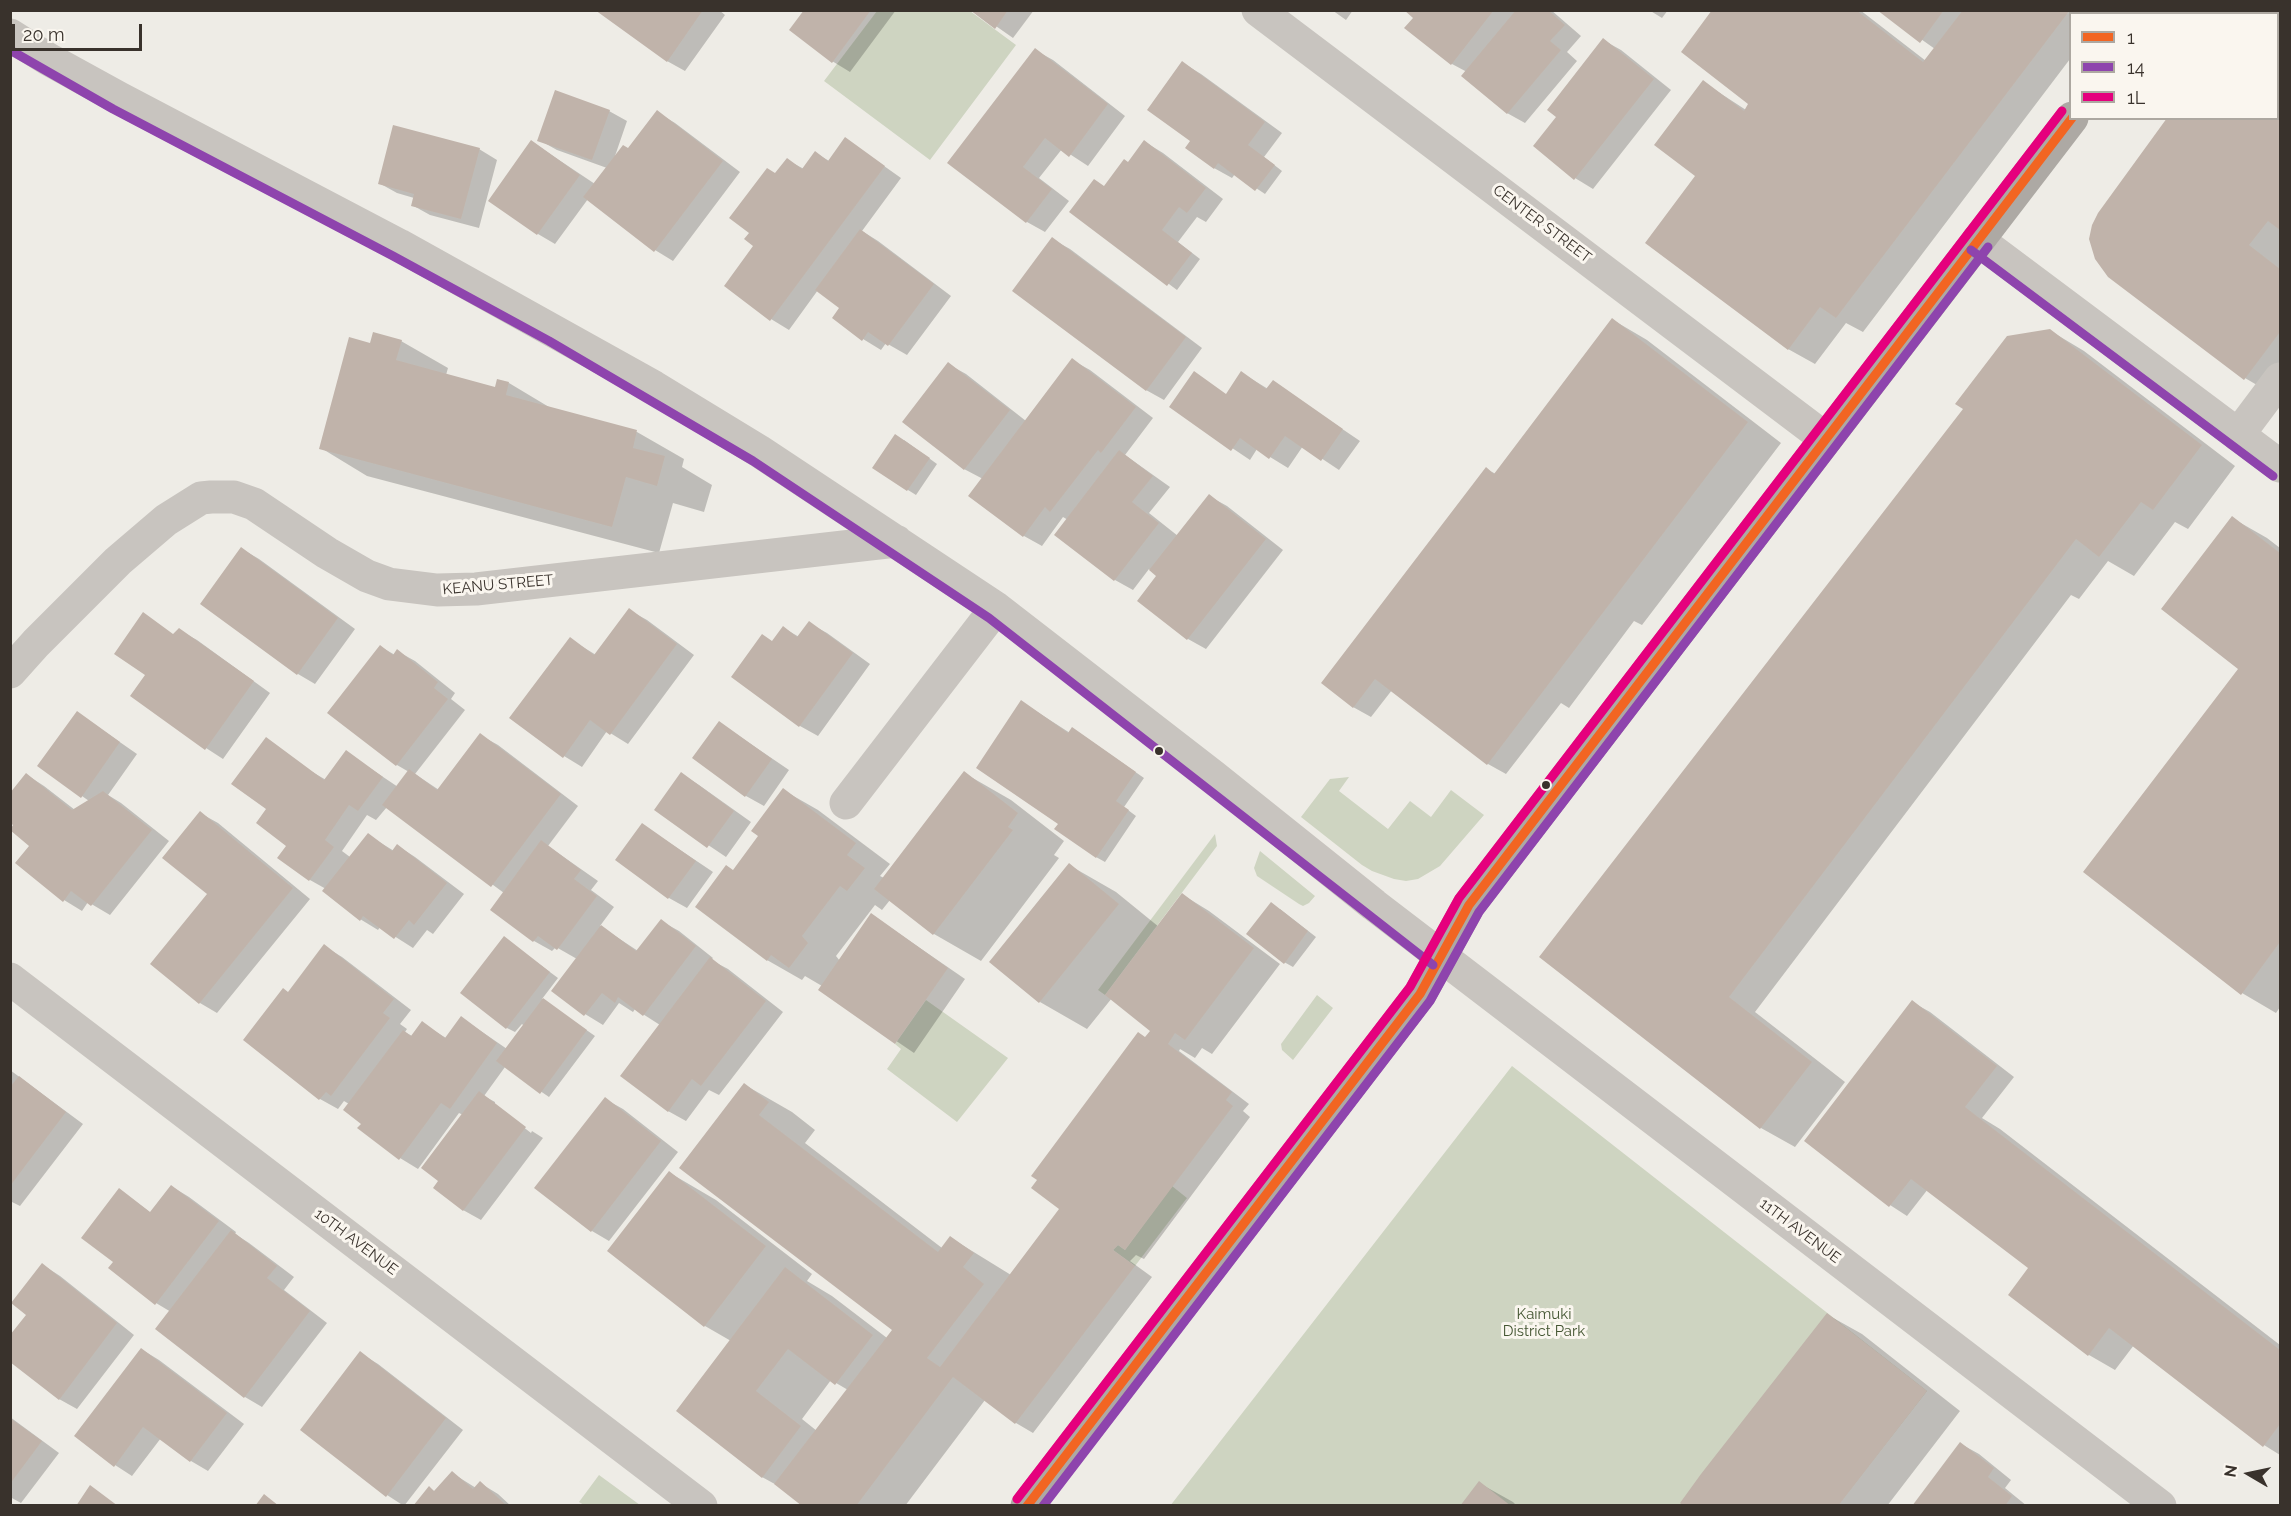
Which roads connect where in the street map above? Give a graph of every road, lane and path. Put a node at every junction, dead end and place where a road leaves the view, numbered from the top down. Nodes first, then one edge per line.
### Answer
1 (1258, 10) edge
2 (10, 35) edge
3 (2070, 120) edge
4 (1978, 240) junction
5 (2280, 379) edge
6 (2238, 435) junction
7 (1826, 439) junction
8 (2280, 466) edge
9 (896, 541) junction
10 (996, 608) junction
11 (10, 672) edge
12 (846, 803) dead end
13 (1440, 956) junction
14 (10, 979) edge
15 (701, 1506) edge
16 (1027, 1506) edge
17 (2160, 1506) edge

1 - 7 street, CENTER STREET
2 - 9 street, 11TH AVENUE
3 - 4 main road
4 - 6 street
4 - 7 main road
5 - 6 street
6 - 8 street
7 - 13 main road
9 - 10 street, 11TH AVENUE
9 - 11 street, KEANU STREET
10 - 12 street
10 - 13 street, 11TH AVENUE
13 - 16 main road
13 - 17 street, 11TH AVENUE
14 - 15 street, 10TH AVENUE

